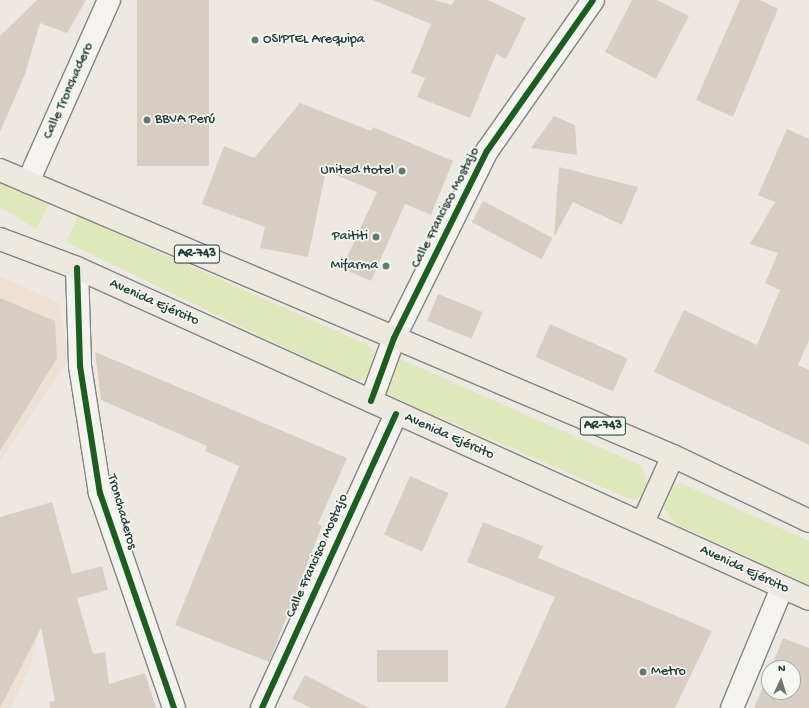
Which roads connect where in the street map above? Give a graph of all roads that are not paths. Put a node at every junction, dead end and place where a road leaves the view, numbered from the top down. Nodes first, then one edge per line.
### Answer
1 (109, 0) edge
2 (593, 0) edge
3 (0, 170) edge
4 (28, 182) junction
5 (0, 239) edge
6 (77, 268) junction
7 (394, 338) junction
8 (371, 401) junction
9 (396, 414) junction
10 (673, 456) junction
11 (809, 521) edge
12 (643, 522) junction
13 (782, 588) junction
14 (809, 599) edge
15 (174, 708) edge
16 (262, 708) edge
17 (732, 708) edge

1 - 4 street, Calle Tronchadero
2 - 7 street, Calle Francisco Mostajo
3 - 4 main road, AR-743
4 - 7 main road, AR-743
5 - 6 main road, Avenida Ejército
6 - 8 main road, Avenida Ejército
6 - 15 street, Tronchaderos
7 - 8 street, Calle Francisco Mostajo
7 - 10 main road, AR-743
8 - 9 main road, Avenida Ejército
9 - 12 main road, Avenida Ejército
9 - 16 street, Calle Francisco Mostajo
10 - 11 main road, AR-743
10 - 12 main road
12 - 13 main road, Avenida Ejército
13 - 14 main road, Avenida Ejército
13 - 17 street

